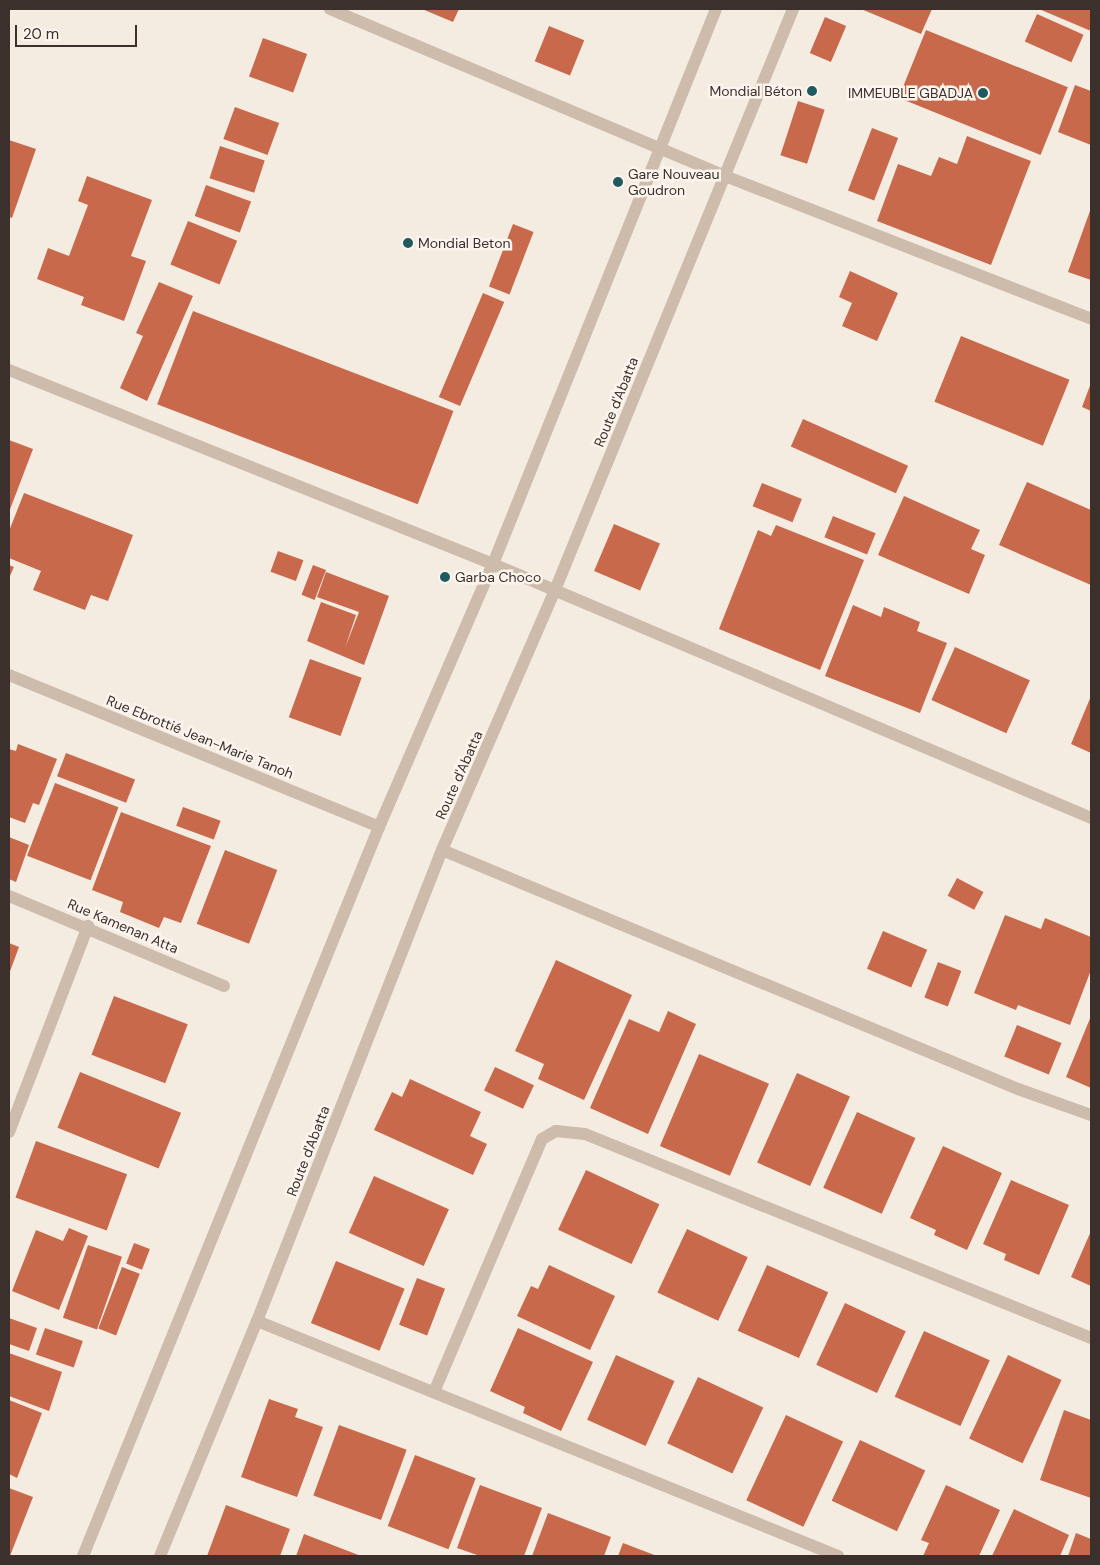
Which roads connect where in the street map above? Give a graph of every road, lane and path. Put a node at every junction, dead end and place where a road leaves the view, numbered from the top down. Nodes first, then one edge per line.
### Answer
1 (330, 9) edge
2 (716, 9) edge
3 (793, 9) edge
4 (659, 147) junction
5 (725, 176) junction
6 (1091, 319) edge
7 (9, 370) edge
8 (494, 564) junction
9 (555, 590) junction
10 (9, 675) edge
11 (1091, 818) edge
12 (379, 827) junction
13 (442, 850) junction
14 (9, 896) edge
15 (88, 926) junction
16 (224, 986) dead end
17 (1091, 1115) edge
18 (9, 1132) edge
19 (257, 1321) junction
20 (1091, 1338) edge
21 (434, 1392) junction
22 (84, 1556) edge
23 (160, 1556) edge
24 (838, 1556) edge

1 - 4 street
2 - 4 street
3 - 5 street, Route d'Abatta
4 - 5 street
4 - 8 street
5 - 6 street
5 - 9 street, Route d'Abatta
7 - 8 street
8 - 9 street
8 - 12 street
9 - 11 street
9 - 13 street, Route d'Abatta
10 - 12 street, Rue Ebrottié Jean-Marie Tanoh
12 - 22 street
13 - 17 street
13 - 19 street, Route d'Abatta
14 - 15 street, Rue Kamenan Atta
15 - 16 street, Rue Kamenan Atta
15 - 18 street
19 - 21 street
19 - 23 street, Route d'Abatta
20 - 21 street
21 - 24 street

